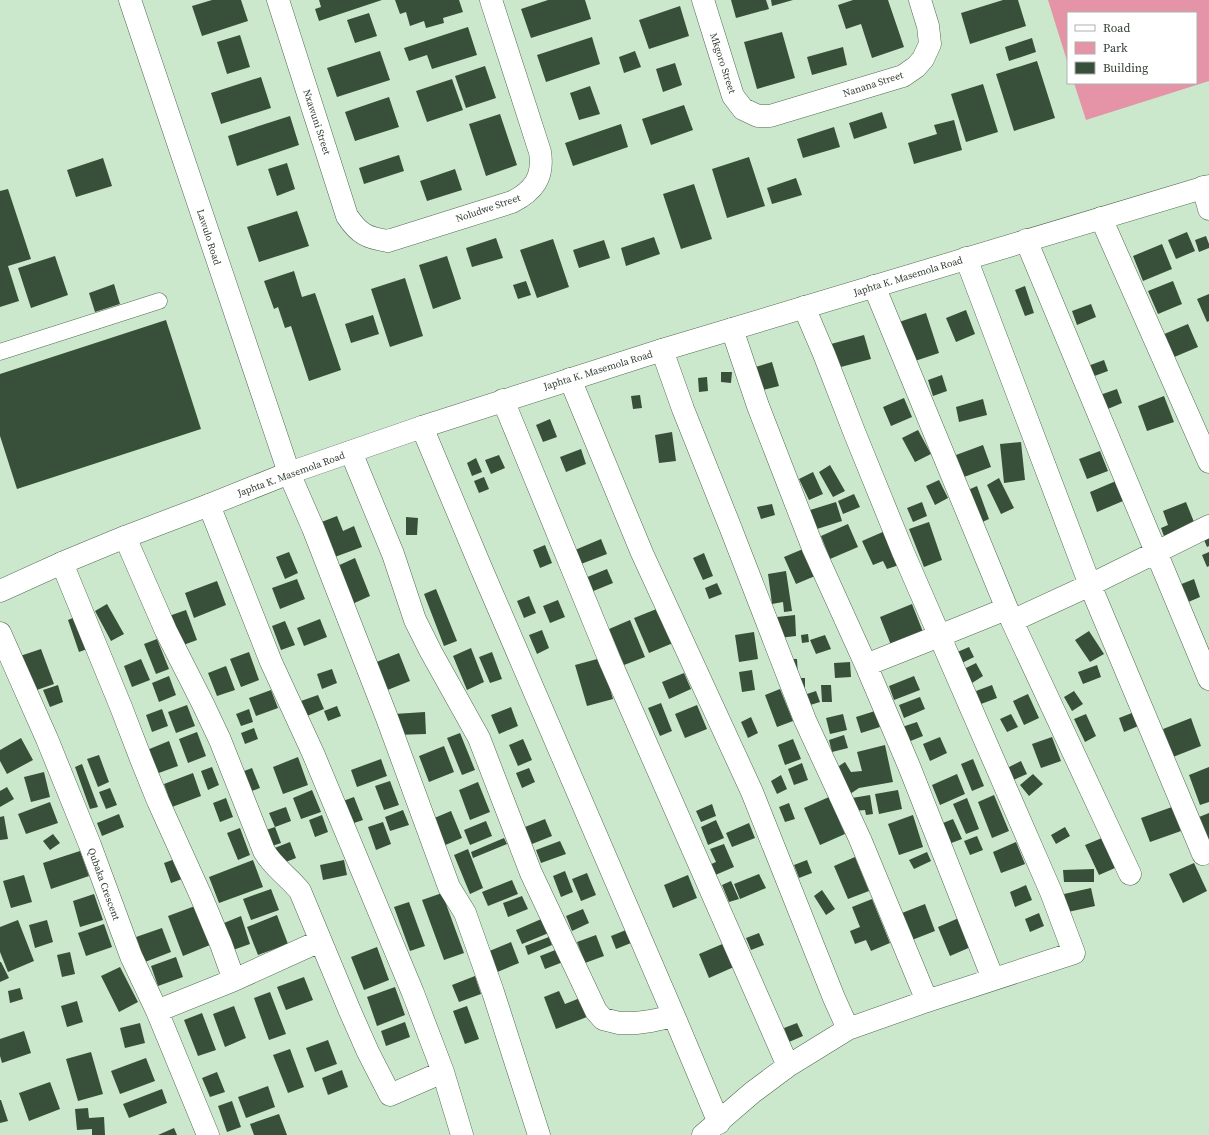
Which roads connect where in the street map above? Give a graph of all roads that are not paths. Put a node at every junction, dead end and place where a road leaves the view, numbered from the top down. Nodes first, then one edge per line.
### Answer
1 (130, 0) edge
2 (278, 0) edge
3 (491, 0) edge
4 (703, 0) edge
5 (920, 0) edge
6 (758, 116) joint
7 (1206, 186) edge
8 (1209, 209) edge
9 (1101, 218) junction
10 (367, 236) joint
11 (1026, 240) junction
12 (966, 258) junction
13 (874, 286) junction
14 (159, 301) dead end
15 (804, 307) junction
16 (732, 329) junction
17 (662, 350) junction
18 (0, 352) edge
19 (570, 379) junction
20 (502, 400) junction
21 (422, 427) junction
22 (350, 452) junction
23 (1209, 462) edge
24 (289, 473) junction
25 (209, 505) junction
26 (1209, 526) edge
27 (124, 537) junction
28 (1157, 552) junction
29 (62, 563) junction
30 (1090, 585) junction
31 (0, 591) edge
32 (1009, 615) junction
33 (0, 633) edge
34 (939, 636) junction
35 (866, 665) junction
36 (1209, 679) edge
37 (1203, 854) dead end
38 (1130, 874) dead end
39 (320, 941) junction
40 (993, 979) junction
41 (234, 980) junction
42 (927, 1001) junction
43 (157, 1011) junction
44 (674, 1016) junction
45 (848, 1029) junction
46 (788, 1066) junction
47 (443, 1072) junction
48 (711, 1129) edge
49 (208, 1135) edge
50 (462, 1135) edge
51 (538, 1135) edge

1 - 24 street, Lawulo Road
2 - 10 street, Nxawuni Street
3 - 10 street, Noludwe Street
4 - 6 street, Mkgoro Street
5 - 6 street, Nanana Street
7 - 8 street
7 - 9 street, Japhta K. Masemola Road
9 - 11 street, Japhta K. Masemola Road
9 - 23 street
11 - 12 street, Japhta K. Masemola Road
11 - 28 street
12 - 13 street, Japhta K. Masemola Road
12 - 30 street
13 - 15 street, Japhta K. Masemola Road
13 - 32 street
14 - 18 lane
15 - 16 street, Japhta K. Masemola Road
15 - 34 street
16 - 17 street, Japhta K. Masemola Road
16 - 35 street
17 - 19 street, Japhta K. Masemola Road
17 - 42 street
19 - 20 street, Japhta K. Masemola Road
19 - 45 street
20 - 21 street, Japhta K. Masemola Road
20 - 46 street
21 - 22 street, Japhta K. Masemola Road
21 - 44 street
22 - 24 street, Japhta K. Masemola Road
22 - 44 street
24 - 25 street, Japhta K. Masemola Road
24 - 51 street, Lawulo Road
25 - 27 street, Japhta K. Masemola Road
25 - 47 street
26 - 28 street
27 - 29 street, Japhta K. Masemola Road
27 - 39 street
28 - 30 street
28 - 36 street
29 - 31 street, Japhta K. Masemola Road
29 - 41 street
30 - 32 street
30 - 37 street
32 - 34 street
32 - 38 street
33 - 43 street, Qubaka Crescent
34 - 35 street
34 - 40 street
35 - 40 street
39 - 41 street
39 - 47 street
40 - 42 street
41 - 43 street
42 - 45 street
43 - 49 street, Qubaka Crescent
44 - 48 street
45 - 46 street
46 - 48 street
47 - 50 street

